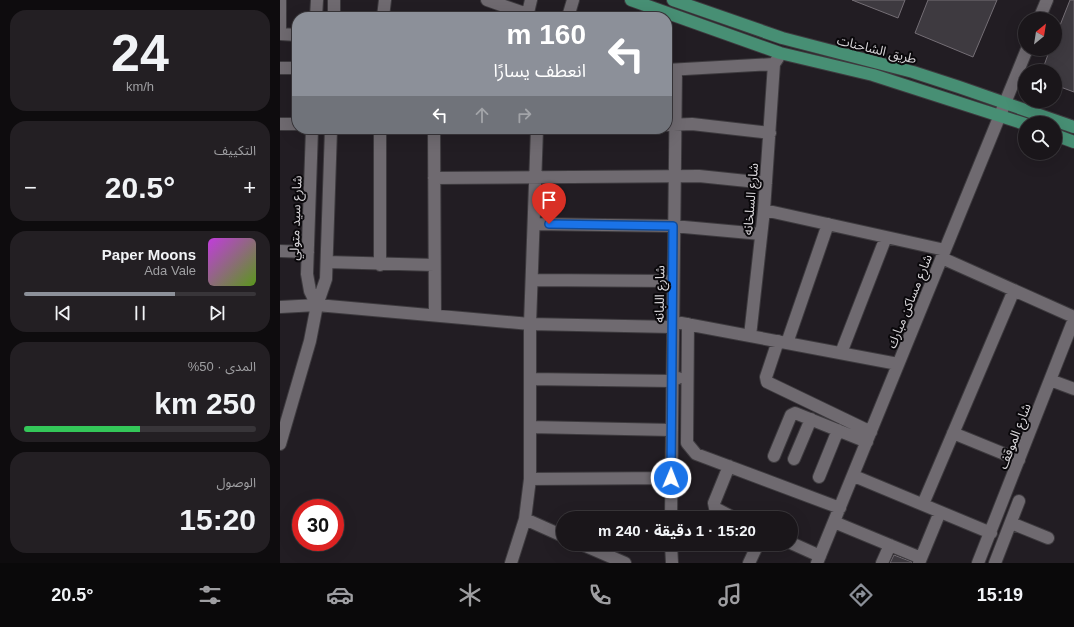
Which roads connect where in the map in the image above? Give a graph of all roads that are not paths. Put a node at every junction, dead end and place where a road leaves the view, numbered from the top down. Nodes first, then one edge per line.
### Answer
1 (280, 0) edge
2 (317, 0) edge
3 (334, 0) edge
4 (385, 0) edge
5 (487, 0) edge
6 (531, 0) edge
7 (573, 0) edge
8 (631, 0) edge
9 (673, 0) edge
10 (1047, 0) edge
11 (316, 12) edge
12 (334, 12) edge
13 (384, 12) edge
14 (517, 12) edge
15 (528, 12) edge
16 (569, 12) edge
17 (665, 12) edge
18 (1042, 12) edge
19 (672, 15) edge
20 (280, 34) edge
21 (292, 35) edge
22 (780, 53) junction
23 (1024, 56) edge
24 (774, 64) junction
25 (280, 68) edge
26 (292, 68) edge
27 (672, 70) edge
28 (1004, 103) junction
29 (1000, 115) junction
30 (1018, 121) edge
31 (280, 124) edge
32 (292, 124) edge
33 (672, 124) edge
34 (1074, 127) edge
35 (770, 133) junction
36 (312, 134) edge
37 (331, 134) edge
38 (380, 134) edge
39 (434, 134) edge
40 (537, 134) edge
41 (672, 134) edge
42 (1062, 138) edge
43 (1074, 142) edge
44 (674, 176) junction
45 (434, 178) junction
46 (535, 178) junction
47 (766, 182) junction
48 (764, 210) junction
49 (534, 224) junction
50 (828, 224) junction
51 (673, 226) junction
52 (761, 234) junction
53 (886, 237) junction
54 (280, 251) edge
55 (308, 252) junction
56 (943, 254) junction
57 (327, 262) junction
58 (380, 265) junction
59 (434, 265) junction
60 (532, 280) junction
61 (673, 280) junction
62 (1014, 290) junction
63 (317, 305) junction
64 (280, 307) edge
65 (434, 315) junction
66 (1074, 318) edge
67 (530, 324) junction
68 (672, 324) junction
69 (688, 324) junction
70 (750, 336) junction
71 (783, 342) junction
72 (841, 353) junction
73 (898, 364) junction
74 (688, 373) junction
75 (530, 379) junction
76 (1050, 380) junction
77 (672, 381) junction
78 (1074, 389) edge
79 (811, 419) junction
80 (530, 427) junction
81 (672, 430) junction
82 (838, 430) junction
83 (953, 433) junction
84 (869, 437) junction
85 (280, 444) edge
86 (774, 456) dead end
87 (794, 459) dead end
88 (1020, 460) junction
89 (729, 466) junction
90 (854, 476) junction
91 (819, 477) dead end
92 (671, 478) junction
93 (530, 479) junction
94 (1019, 501) dead end
95 (923, 504) junction
96 (840, 508) junction
97 (671, 511) edge
98 (721, 511) edge
99 (940, 512) junction
100 (525, 519) junction
101 (834, 522) junction
102 (1011, 523) junction
103 (556, 533) edge
104 (991, 533) junction
105 (1048, 538) dead end
106 (890, 545) junction
107 (798, 547) edge
108 (597, 551) edge
109 (672, 551) edge
110 (755, 551) edge
111 (818, 559) edge
112 (920, 560) edge
113 (511, 563) edge
114 (624, 563) edge
115 (672, 563) edge
116 (749, 563) edge
117 (882, 563) edge
118 (978, 563) edge
119 (995, 563) edge

1 - 20 street
2 - 11 street
3 - 12 street
4 - 13 street
5 - 14 street
6 - 15 street
7 - 16 street
8 - 17 main road, طريق الشاحنات
9 - 28 main road, طريق الشاحنات
10 - 18 street
19 - 22 main road, طريق الشاحنات
20 - 21 street
22 - 24 street
22 - 29 main road, طريق الشاحنات
23 - 28 street, شارع مساكن مبارك
24 - 27 street
24 - 35 street, شارع السلخانه
25 - 26 street
28 - 29 street, شارع مساكن مبارك
28 - 34 main road, طريق الشاحنات
29 - 30 main road, طريق الشاحنات
29 - 56 street, شارع مساكن مبارك
31 - 32 street
33 - 35 street
35 - 47 street, شارع السلخانه
36 - 55 street, شارع سيد متولي
37 - 57 street
38 - 58 street
39 - 45 street
40 - 46 street
41 - 44 street, شارع اللبانه
42 - 43 main road
44 - 46 street
44 - 47 street
44 - 51 street, شارع اللبانه
45 - 46 street
45 - 59 street
46 - 49 street
47 - 48 street, شارع السلخانه
48 - 50 street
48 - 52 street, شارع السلخانه
49 - 51 street
49 - 60 street
50 - 53 street
50 - 71 street
51 - 52 street
51 - 61 street, شارع اللبانه
52 - 70 street, شارع السلخانه
53 - 56 street
53 - 72 street
54 - 55 street
55 - 63 street, شارع سيد متولي
56 - 62 street
56 - 73 street, شارع مساكن مبارك
57 - 58 street
57 - 63 street
58 - 59 street
59 - 65 street
60 - 61 street
60 - 67 street
61 - 68 street, شارع اللبانه
62 - 66 street
62 - 83 street
63 - 64 street
63 - 65 street
63 - 85 street
65 - 67 street
66 - 76 street, شارع الموقف
67 - 68 street
67 - 75 street
68 - 69 street
68 - 77 street, شارع اللبانه
69 - 70 street
69 - 74 street
70 - 71 street
71 - 72 street
71 - 84 street
72 - 73 street
73 - 84 street, شارع مساكن مبارك
74 - 77 street
74 - 89 street
75 - 77 street
75 - 80 street
76 - 78 street
76 - 88 street, شارع الموقف
77 - 81 street, شارع اللبانه
79 - 82 street
79 - 86 street
79 - 87 street
80 - 81 street
80 - 93 street
81 - 92 street, شارع اللبانه
82 - 84 street
82 - 91 street
83 - 88 street
83 - 95 street
84 - 90 street, شارع مساكن مبارك
88 - 104 street, شارع الموقف
89 - 96 street
89 - 98 street
90 - 95 street
90 - 96 street, شارع مساكن مبارك
92 - 93 street
92 - 97 street, شارع اللبانه
93 - 100 street
94 - 102 street
95 - 99 street
96 - 101 street, شارع مساكن مبارك
99 - 104 street
99 - 112 street
100 - 103 street
100 - 113 street
101 - 106 street
101 - 111 street, شارع مساكن مبارك
102 - 105 street
102 - 119 street
104 - 118 street, شارع الموقف
106 - 112 street
106 - 117 street
107 - 111 street
108 - 114 street
109 - 115 street
110 - 116 street

